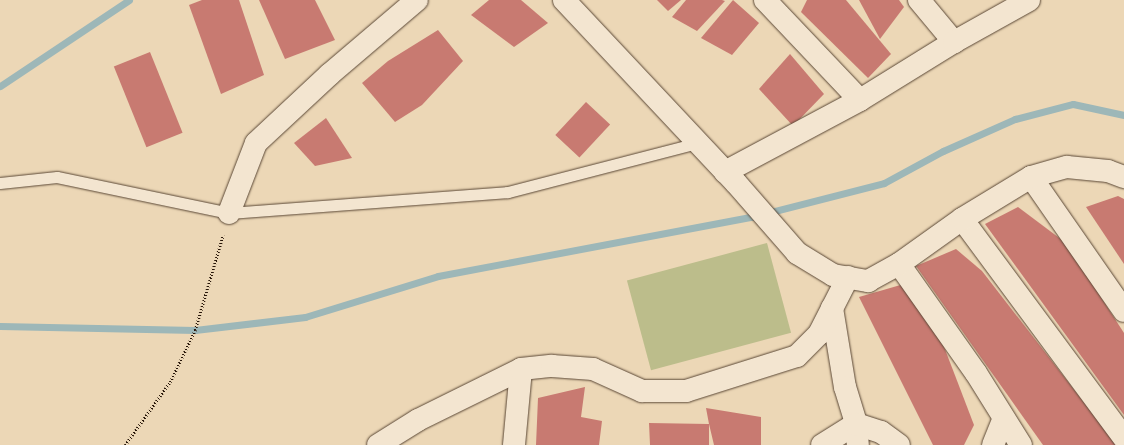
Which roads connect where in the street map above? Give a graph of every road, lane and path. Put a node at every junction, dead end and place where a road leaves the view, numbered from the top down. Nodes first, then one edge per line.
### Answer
1 (417, 0) edge
2 (564, 0) edge
3 (765, 0) edge
4 (919, 0) edge
5 (1029, 0) edge
6 (954, 42) junction
7 (860, 100) junction
8 (697, 143) junction
9 (1031, 177) junction
10 (1124, 177) edge
11 (730, 178) junction
12 (0, 183) edge
13 (229, 213) junction
14 (962, 219) junction
15 (899, 264) junction
16 (848, 277) junction
17 (832, 308) junction
18 (1124, 311) edge
19 (522, 369) junction
20 (1004, 418) junction
21 (856, 424) junction
22 (1124, 438) edge
23 (125, 445) edge
24 (378, 445) edge
25 (514, 445) edge
26 (822, 445) edge
27 (858, 445) edge
28 (899, 445) edge
29 (993, 445) edge
30 (1021, 445) edge

1 - 13 street
2 - 8 street
3 - 7 street
4 - 6 street
5 - 6 street
6 - 7 street
7 - 11 street
8 - 11 street
8 - 13 lane
9 - 10 street
9 - 14 street
9 - 18 street
11 - 16 street
12 - 13 lane
13 - 23 path
14 - 15 street
14 - 22 street
15 - 16 street
15 - 20 street
16 - 17 street
17 - 19 street
17 - 21 street
19 - 24 street
19 - 25 street
20 - 29 street
20 - 30 street
21 - 26 street
21 - 27 street
21 - 28 street

